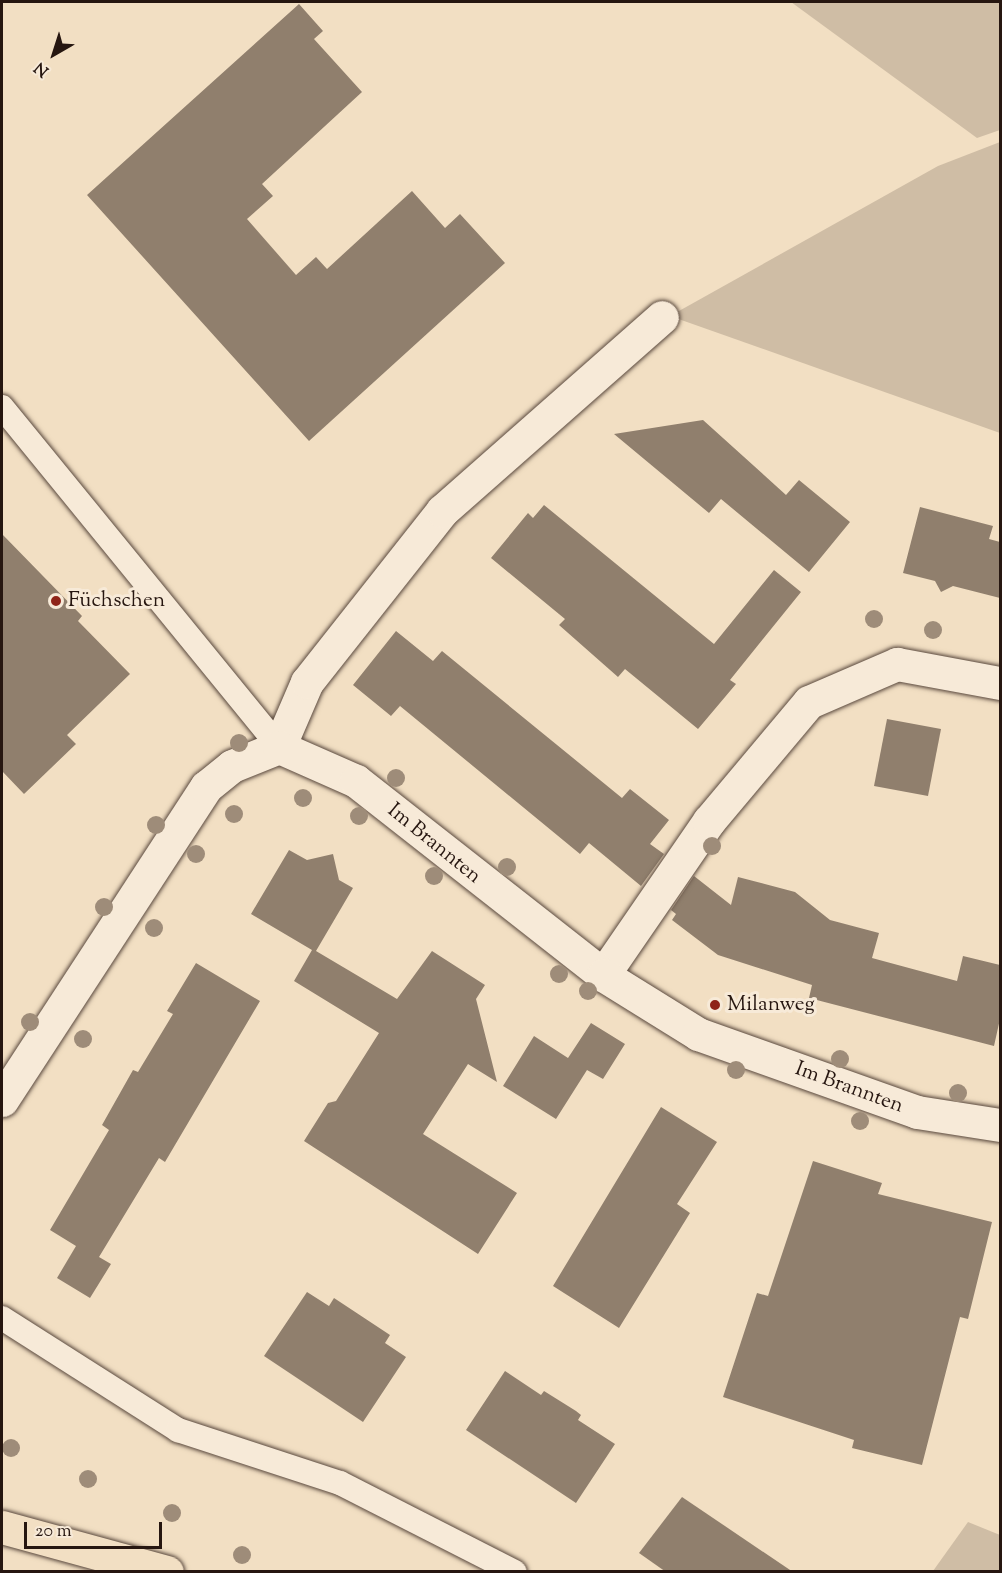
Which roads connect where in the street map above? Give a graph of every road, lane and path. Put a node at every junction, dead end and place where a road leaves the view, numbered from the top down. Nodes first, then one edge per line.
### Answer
1 (662, 317) dead end
2 (2, 407) edge
3 (1000, 683) edge
4 (279, 747) junction
5 (603, 975) junction
6 (2, 1100) edge
7 (1000, 1125) edge
8 (2, 1318) edge
9 (2, 1527) edge
10 (167, 1572) edge
11 (515, 1572) edge

1 - 4 street
2 - 4 lane
3 - 5 street
4 - 5 street, Im Brannten
4 - 6 street
5 - 7 street, Im Brannten
8 - 11 lane
9 - 10 main road

